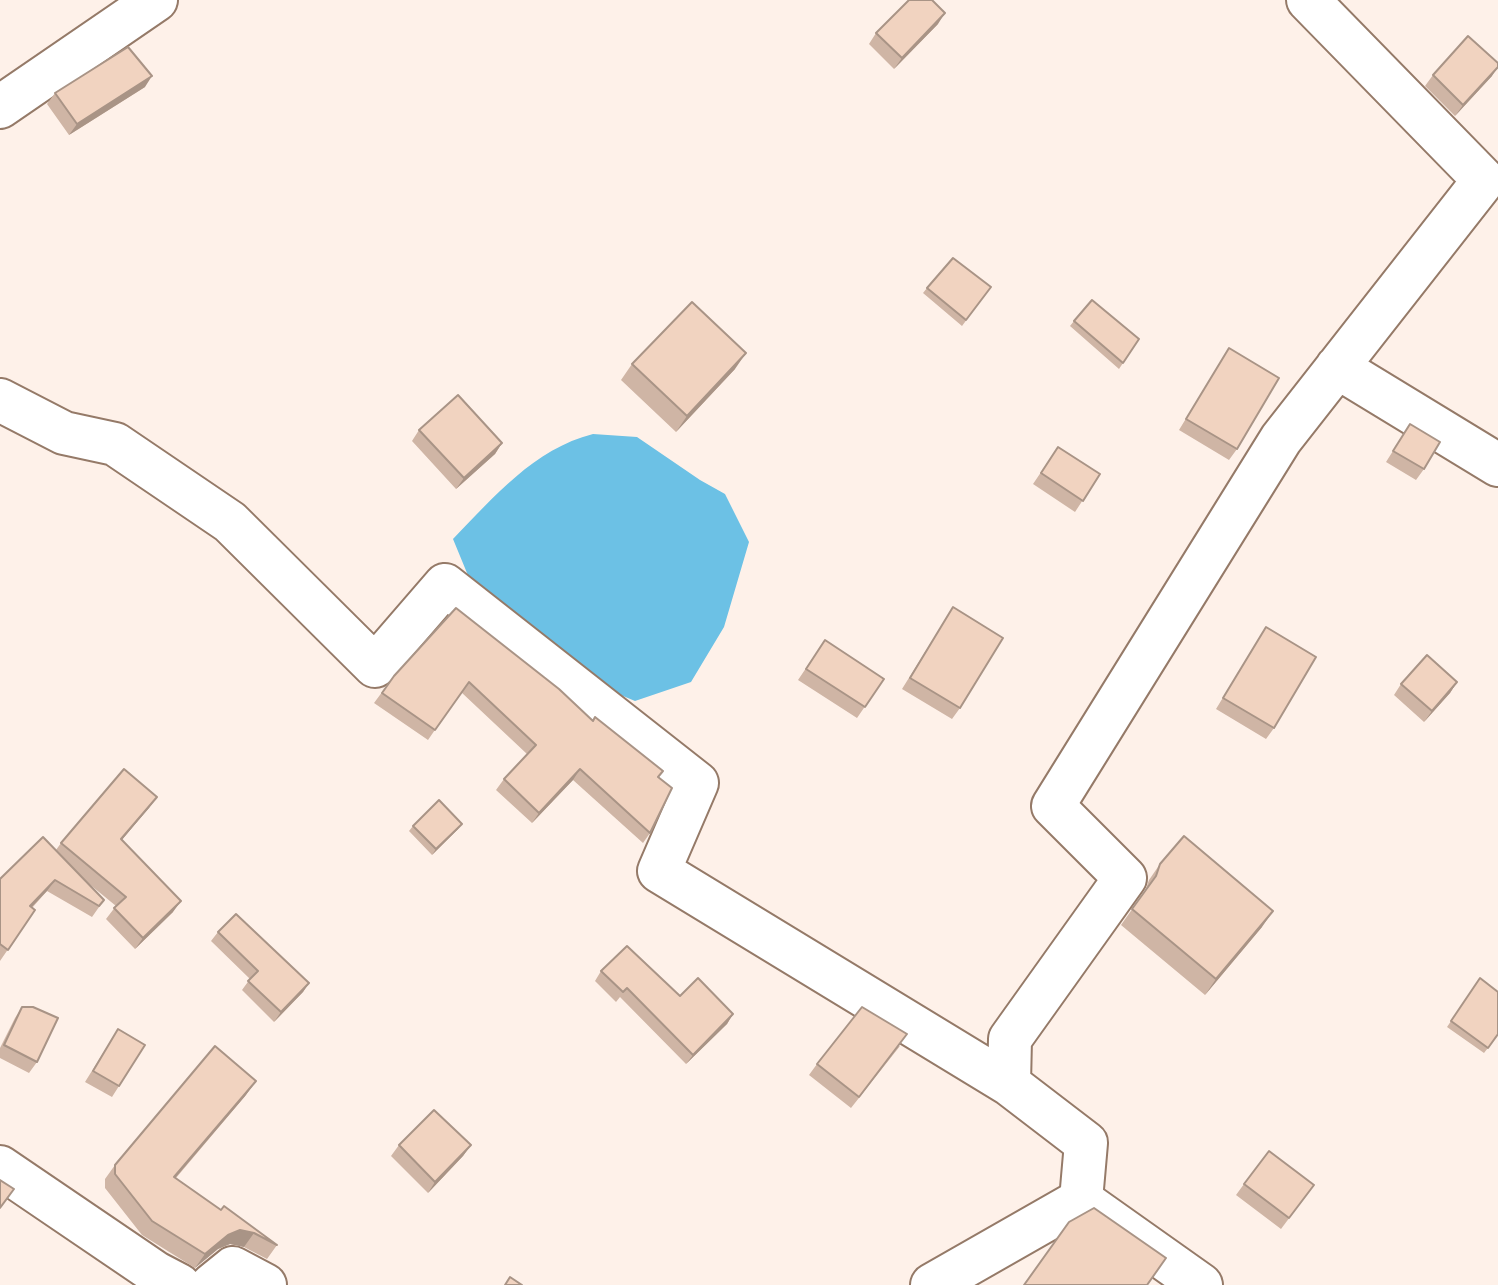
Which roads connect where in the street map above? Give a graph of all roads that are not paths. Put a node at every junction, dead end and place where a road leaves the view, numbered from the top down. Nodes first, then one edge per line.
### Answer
1 (156, 0) edge
2 (1308, 0) edge
3 (0, 107) edge
4 (1491, 172) edge
5 (1337, 367) junction
6 (0, 400) edge
7 (1498, 465) edge
8 (1009, 1084) junction
9 (0, 1167) edge
10 (1081, 1200) junction
11 (179, 1285) edge
12 (212, 1285) edge
13 (265, 1285) edge
14 (932, 1285) edge
15 (1201, 1285) edge

1 - 3 street
2 - 4 street
4 - 5 street
5 - 7 street
5 - 8 street
6 - 8 street
8 - 10 street
9 - 11 street
10 - 14 street
10 - 15 street
12 - 13 street

